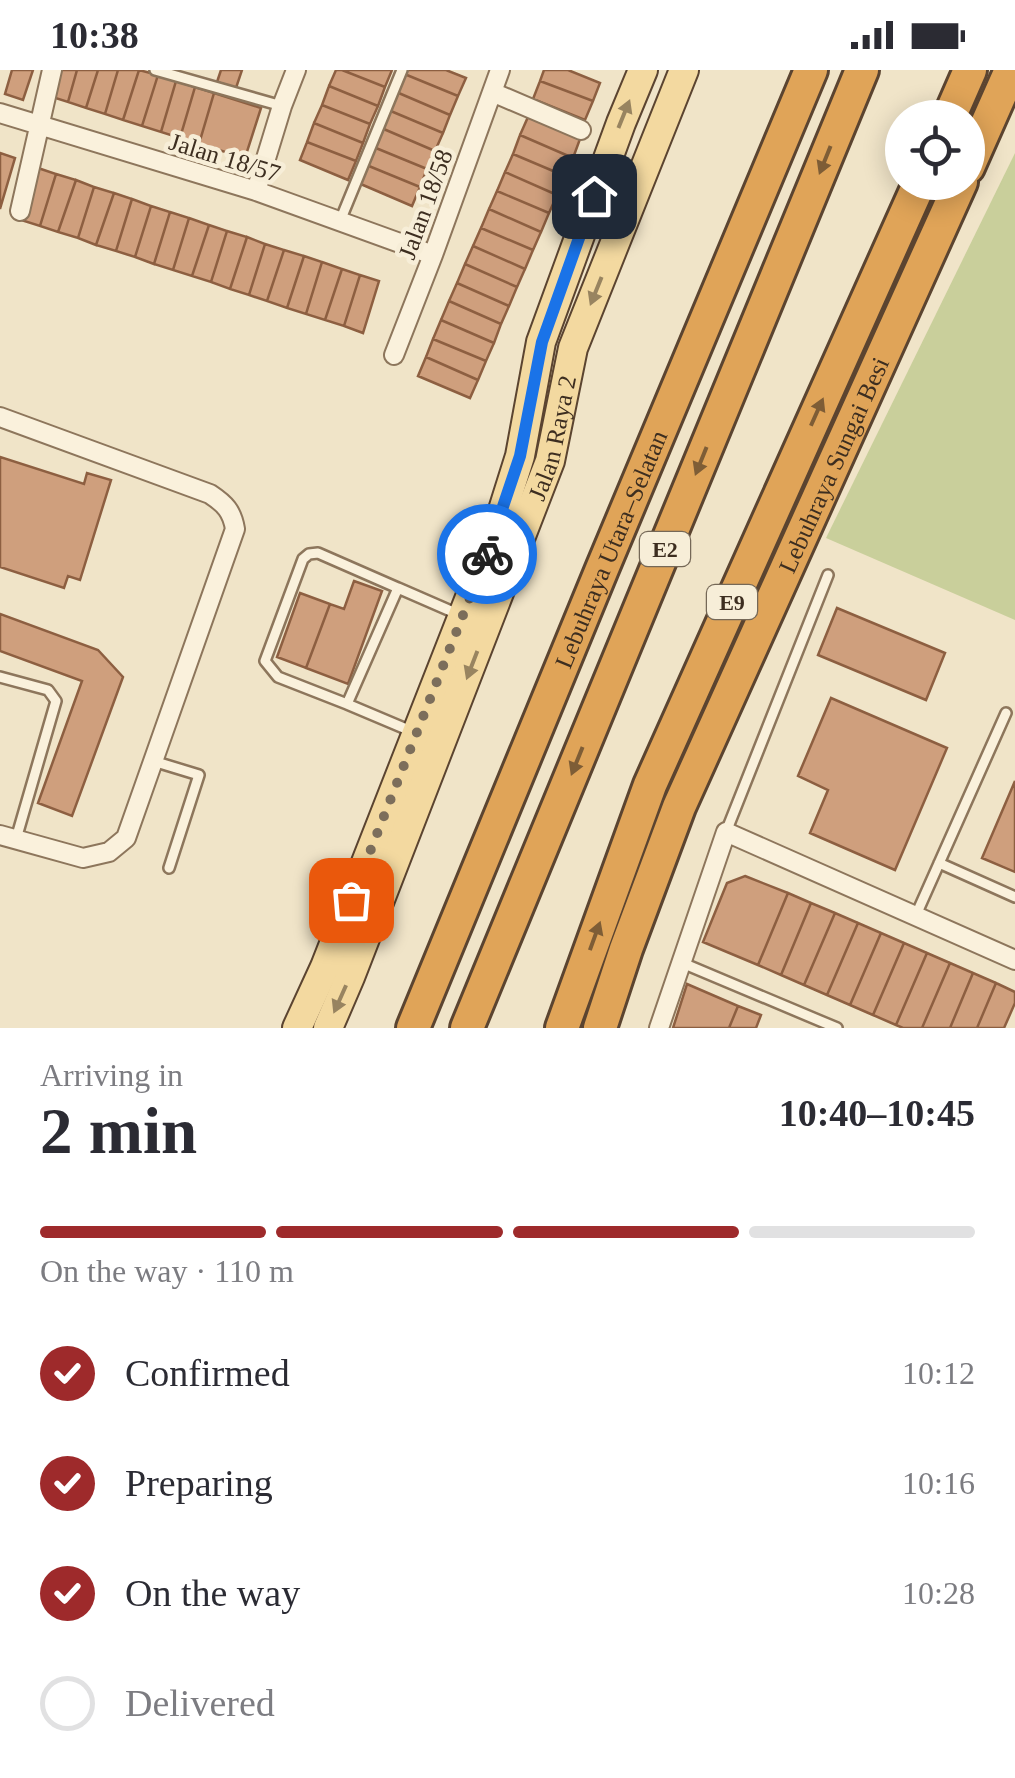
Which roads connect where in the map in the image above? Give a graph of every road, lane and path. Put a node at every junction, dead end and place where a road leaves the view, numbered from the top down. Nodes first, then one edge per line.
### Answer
1 (52, 70) edge
2 (155, 70) edge
3 (296, 70) edge
4 (402, 70) edge
5 (500, 70) edge
6 (642, 70) edge
7 (684, 70) edge
8 (811, 70) edge
9 (862, 70) edge
10 (970, 70) edge
11 (1011, 70) edge
12 (492, 92) junction
13 (957, 100) edge
14 (282, 106) junction
15 (0, 114) edge
16 (39, 126) junction
17 (985, 129) edge
18 (581, 130) dead end
19 (256, 191) junction
20 (912, 200) edge
21 (952, 200) edge
22 (20, 211) dead end
23 (340, 221) junction
24 (434, 255) junction
25 (394, 355) dead end
26 (0, 417) edge
27 (828, 575) dead end
28 (398, 588) junction
29 (475, 620) junction
30 (0, 677) edge
31 (347, 704) junction
32 (1006, 713) dead end
33 (429, 738) junction
34 (153, 761) junction
35 (726, 832) junction
36 (8, 838) edge
37 (939, 863) junction
38 (169, 868) dead end
39 (1015, 898) edge
40 (915, 918) junction
41 (1015, 960) edge
42 (680, 962) junction
43 (603, 1026) edge
44 (297, 1028) edge
45 (328, 1028) edge
46 (412, 1028) edge
47 (467, 1028) edge
48 (562, 1028) edge
49 (659, 1028) edge
50 (837, 1028) edge

1 - 16 street
2 - 14 lane
3 - 14 street
4 - 23 lane
5 - 12 street, Jalan 18/58
29 -> 6 main road, Jalan Raya 2
7 -> 29 main road, Jalan Raya 2
8 - 46 highway, Lebuhraya Utara–Selatan / E2
9 -> 47 highway, Lebuhraya Utara–Selatan / E2
10 - 13 highway
11 - 17 highway
12 - 18 street
12 - 24 street, Jalan 18/58
14 - 19 street
15 - 16 street, Jalan 18/57
16 - 19 street, Jalan 18/57
16 - 22 street
19 - 23 street, Jalan 18/57
48 -> 20 highway, Lebuhraya Sungai Besi / E9
21 - 43 highway, Lebuhraya Sungai Besi / E9
23 - 24 street, Jalan 18/57
24 - 25 street, Jalan 18/58
26 - 34 street
27 - 35 lane
28 - 29 lane
28 - 31 lane
28 - 31 lane
29 - 33 main road, Jalan Raya 2
30 - 36 lane
31 - 33 lane
32 - 37 lane
33 - 44 main road, Jalan Raya 2
33 -> 45 main road, Jalan Raya 2
34 - 36 street
34 - 38 lane
35 - 40 street
35 - 42 street
37 - 39 lane
37 - 40 lane
40 - 41 street
42 - 49 street
42 - 50 lane

